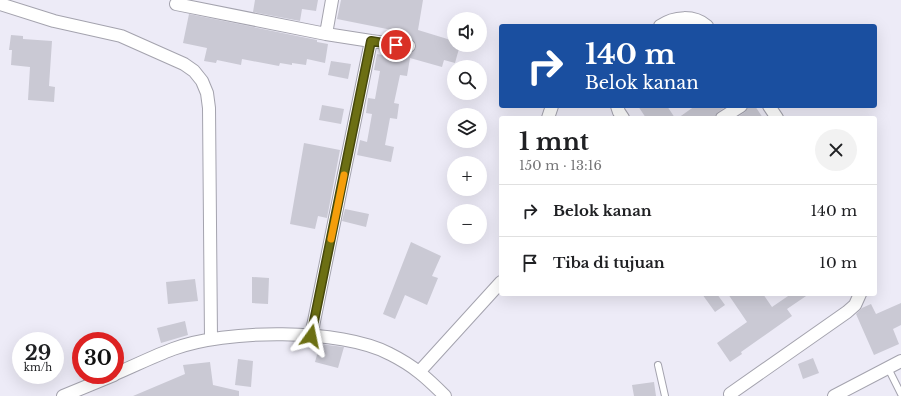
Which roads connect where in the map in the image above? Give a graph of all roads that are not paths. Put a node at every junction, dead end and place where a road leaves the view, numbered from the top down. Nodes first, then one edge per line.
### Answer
1 (332, 0) edge
2 (0, 4) edge
3 (176, 4) dead end
4 (664, 24) edge
5 (705, 24) edge
6 (326, 34) junction
7 (371, 41) junction
8 (409, 46) dead end
9 (738, 108) edge
10 (725, 116) edge
11 (499, 284) edge
12 (859, 296) edge
13 (311, 336) junction
14 (211, 339) junction
15 (901, 361) edge
16 (658, 365) dead end
17 (888, 368) junction
18 (124, 371) edge
19 (420, 371) junction
20 (898, 380) edge
21 (92, 384) edge
22 (730, 394) dead end
23 (901, 394) edge
24 (63, 396) edge
25 (445, 396) edge
26 (665, 396) edge
27 (834, 396) edge

1 - 6 street
2 - 14 street
3 - 6 street
4 - 5 street
6 - 7 street
7 - 8 street
7 - 13 street
9 - 10 street
11 - 19 street
12 - 22 street
13 - 14 street
13 - 19 street
14 - 18 street
15 - 17 street
16 - 26 lane
17 - 20 lane
17 - 27 street
19 - 25 street
20 - 23 lane
21 - 24 street

